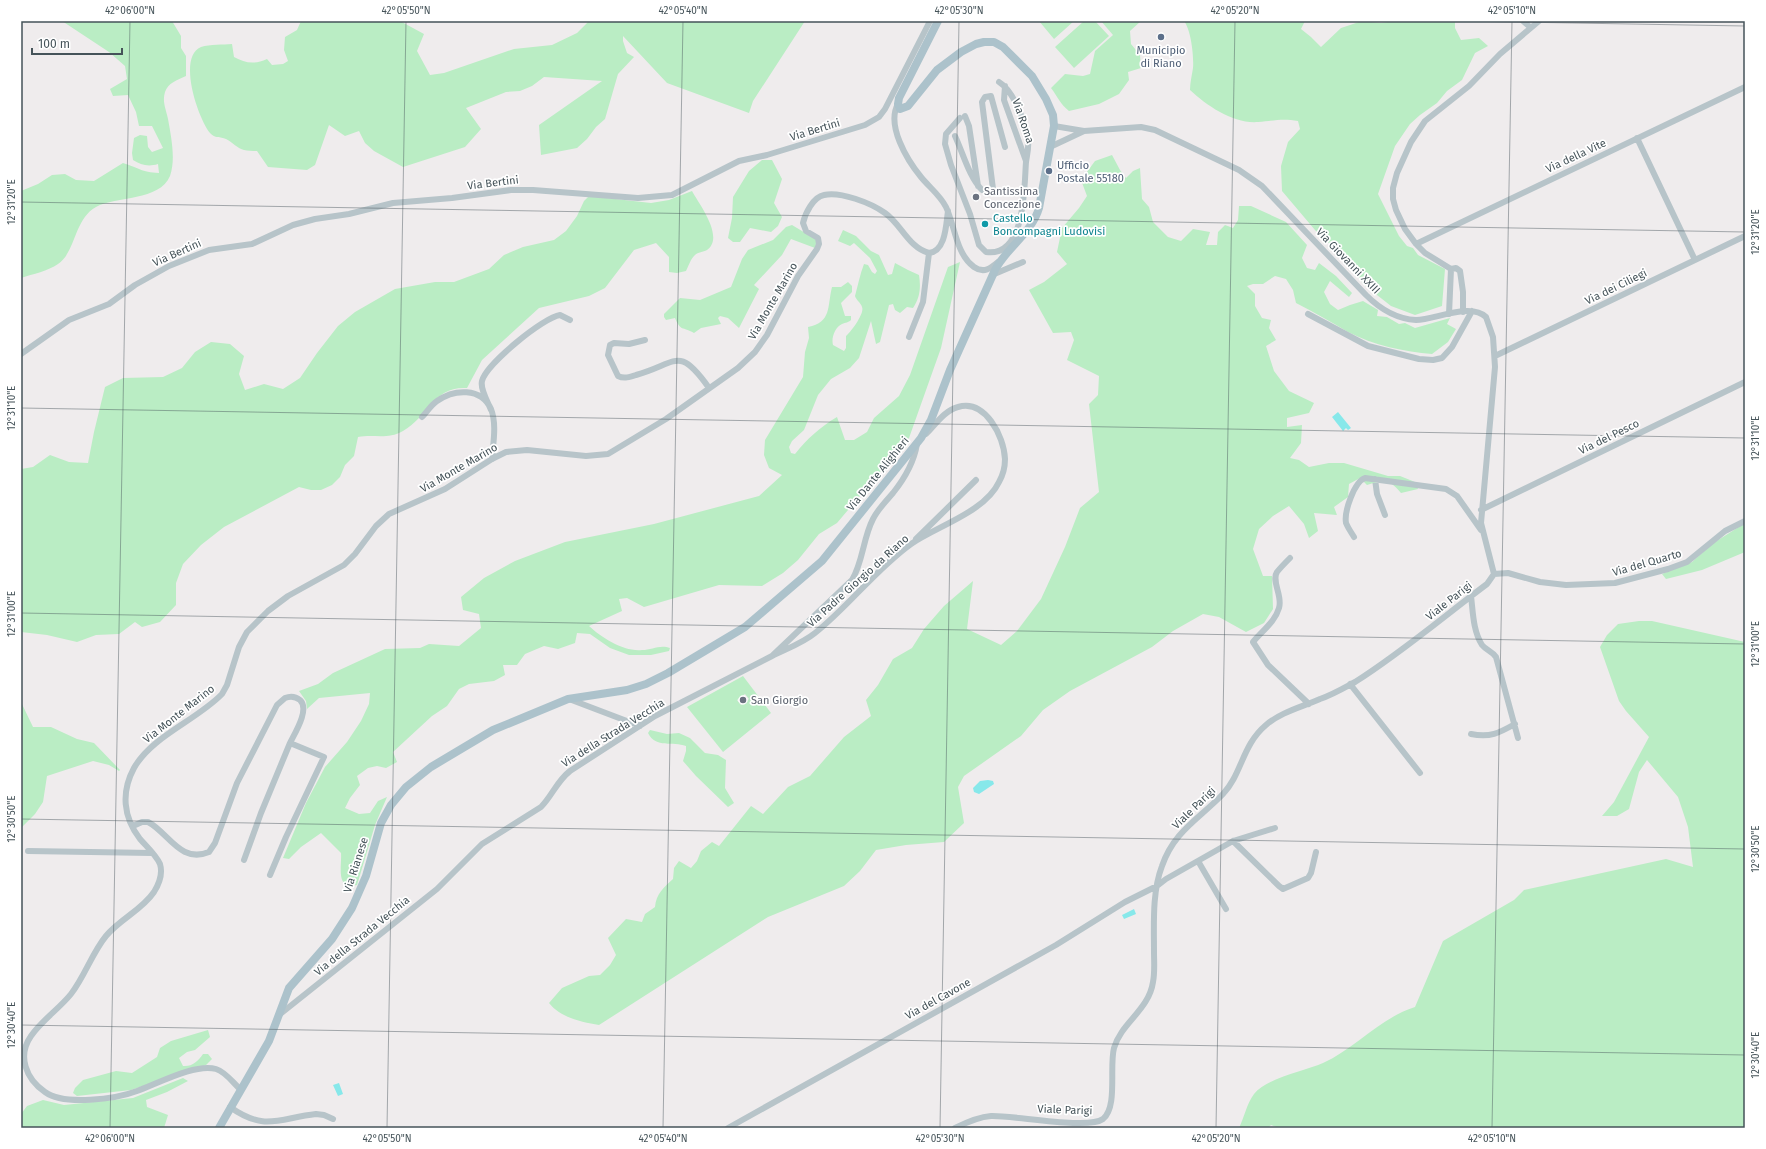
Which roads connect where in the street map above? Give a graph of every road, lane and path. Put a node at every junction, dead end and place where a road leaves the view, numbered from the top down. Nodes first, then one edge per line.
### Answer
1 (930, 21) edge
2 (938, 21) edge
3 (1523, 21) edge
4 (1539, 21) edge
5 (1530, 27) junction
6 (999, 82) dead end
7 (1005, 86) junction
8 (1745, 87) edge
9 (898, 104) junction
10 (1054, 126) junction
11 (1084, 131) junction
12 (955, 136) dead end
13 (1637, 138) junction
14 (1005, 147) dead end
15 (1050, 148) junction
16 (1026, 162) junction
17 (993, 189) dead end
18 (948, 211) junction
19 (1745, 236) edge
20 (1012, 242) junction
21 (1416, 244) junction
22 (929, 253) junction
23 (1001, 260) junction
24 (1695, 260) junction
25 (1024, 262) dead end
26 (1451, 269) junction
27 (992, 275) junction
28 (1472, 311) junction
29 (1463, 312) junction
30 (1308, 314) dead end
31 (1449, 314) junction
32 (570, 320) dead end
33 (908, 337) dead end
34 (645, 340) dead end
35 (21, 354) edge
36 (1495, 356) junction
37 (1745, 382) edge
38 (709, 388) junction
39 (491, 410) junction
40 (422, 417) dead end
41 (917, 444) junction
42 (492, 459) junction
43 (1375, 479) junction
44 (976, 480) dead end
45 (1481, 510) junction
46 (1385, 515) dead end
47 (1745, 521) edge
48 (1482, 532) junction
49 (1354, 537) dead end
50 (910, 545) junction
51 (1290, 558) dead end
52 (1494, 574) junction
53 (1471, 596) junction
54 (772, 656) junction
55 (1350, 684) junction
56 (568, 699) junction
57 (1309, 704) junction
58 (1515, 724) junction
59 (640, 726) junction
60 (1471, 734) dead end
61 (1518, 738) dead end
62 (290, 743) junction
63 (1420, 773) dead end
64 (132, 826) junction
65 (1275, 828) dead end
66 (1233, 841) junction
67 (28, 851) dead end
68 (1316, 852) dead end
69 (152, 853) junction
70 (244, 860) dead end
71 (1198, 861) junction
72 (270, 875) dead end
73 (1157, 886) junction
74 (1226, 909) dead end
75 (278, 1016) junction
76 (241, 1090) junction
77 (230, 1107) junction
78 (333, 1119) dead end
79 (266, 1122) junction
80 (219, 1128) edge
81 (274, 1128) edge
82 (728, 1128) edge
83 (954, 1128) edge

1 - 35 street, Via Bertini
2 - 9 main road
3 - 5 street
4 - 5 street
5 - 21 street
6 - 7 street
7 - 16 street, Via Roma
7 - 16 street
8 - 13 street, Via della Vite
9 - 10 main road
9 - 18 street
10 - 11 street, Via Giovanni XXIII
10 - 15 main road, Via Dante Alighieri
11 - 15 street, Via Giovanni XXIII
11 - 31 street, Via Giovanni XXIII
12 - 20 street
13 - 21 street, Via della Vite
13 - 24 street
14 - 17 street
15 - 20 main road, Via Dante Alighieri
16 - 20 street
18 - 22 street
18 - 23 street
19 - 24 street, Via dei Ciliegi
20 - 23 main road, Via Dante Alighieri
21 - 26 street
22 - 33 street
22 - 38 street, Via Monte Marino
23 - 27 main road, Via Dante Alighieri
24 - 36 street, Via dei Ciliegi
25 - 27 street
26 - 29 street
26 - 31 street
27 - 41 main road, Via Dante Alighieri
28 - 29 street, Via Giovanni XXIII
28 - 30 street
28 - 36 street
29 - 31 street, Via Giovanni XXIII
32 - 39 street
34 - 38 street
36 - 45 street
37 - 45 street, Via del Pesco
38 - 42 street, Via Monte Marino
39 - 40 street
39 - 42 street
41 - 50 street, Via Padre Giorgio da Riano
41 - 54 street, Via della Strada Vecchia
41 - 56 main road, Via Dante Alighieri
42 - 64 street, Via Monte Marino
43 - 46 street
43 - 48 street
43 - 49 street
44 - 50 street
45 - 48 street
47 - 52 street, Via del Quarto
48 - 52 street
50 - 54 street, Via Padre Giorgio da Riano
51 - 57 street
52 - 53 street, Viale Parigi
53 - 55 street, Viale Parigi
53 - 58 street
54 - 59 street, Via della Strada Vecchia
55 - 57 street, Viale Parigi
55 - 63 street
56 - 59 street
56 - 75 main road, Via Rianese
57 - 73 street, Viale Parigi
58 - 60 street
58 - 61 street
59 - 75 street, Via della Strada Vecchia
62 - 64 street
62 - 70 street
62 - 72 street
64 - 69 street, Via Monte Marino
65 - 66 street, Via del Cavone
66 - 68 street
66 - 71 street, Via del Cavone
67 - 69 street
69 - 76 street, Via Monte Marino
71 - 73 street, Via del Cavone
71 - 74 street
73 - 82 street, Via del Cavone
73 - 83 street, Viale Parigi
75 - 76 main road, Via Rianese
76 - 77 main road, Via Rianese
77 - 79 street
77 - 80 main road, Via Rianese
78 - 79 street
79 - 81 street

